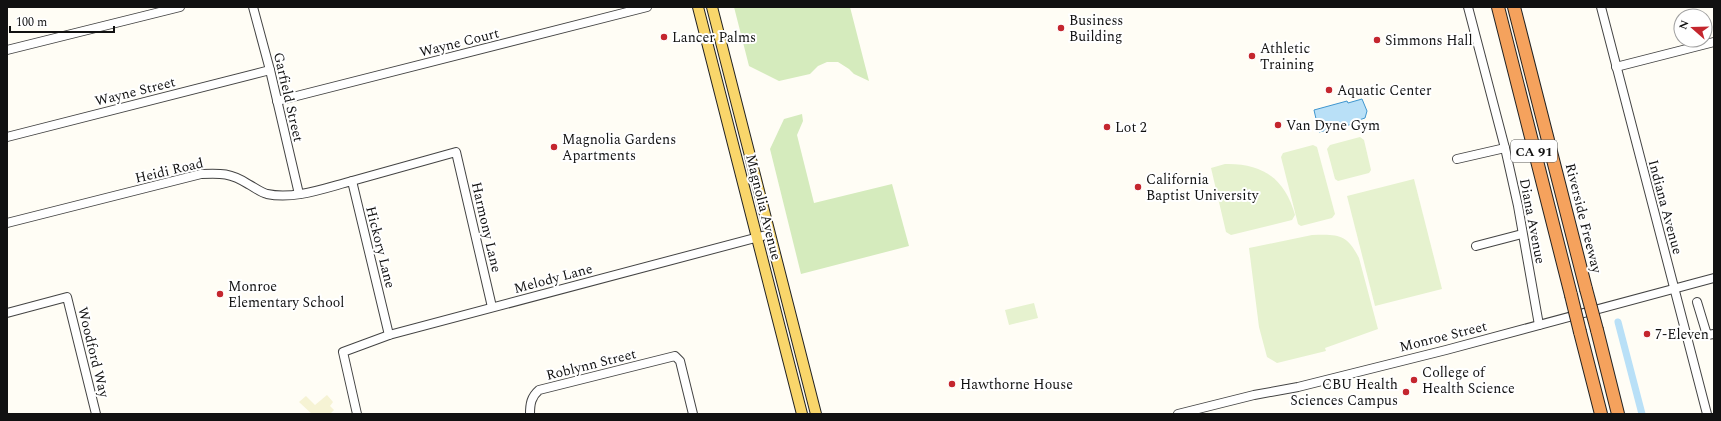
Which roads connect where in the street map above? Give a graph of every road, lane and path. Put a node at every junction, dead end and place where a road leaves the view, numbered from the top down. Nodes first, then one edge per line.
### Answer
1 (180, 7) edge
2 (253, 7) edge
3 (647, 7) edge
4 (698, 7) edge
5 (712, 7) edge
6 (1468, 7) edge
7 (1498, 7) edge
8 (1514, 7) edge
9 (1601, 7) edge
10 (1714, 42) edge
11 (7, 50) edge
12 (1616, 67) junction
13 (270, 70) junction
14 (277, 101) junction
15 (7, 137) edge
16 (1505, 148) junction
17 (1457, 159) dead end
18 (352, 181) junction
19 (299, 194) junction
20 (7, 223) edge
21 (770, 234) junction
22 (1522, 234) junction
23 (757, 237) junction
24 (1476, 246) dead end
25 (1714, 278) edge
26 (1674, 289) junction
27 (1697, 302) dead end
28 (492, 308) junction
29 (7, 312) edge
30 (1539, 325) junction
31 (1711, 335) edge
32 (389, 336) junction
33 (96, 414) edge
34 (357, 414) edge
35 (530, 414) edge
36 (693, 414) edge
37 (802, 414) edge
38 (816, 414) edge
39 (1178, 414) edge
40 (1601, 414) edge
41 (1618, 414) edge
42 (1707, 414) edge

1 - 11 street
2 - 13 street, Garfield Street
3 - 14 street, Wayne Court
4 - 23 main road, Magnolia Avenue
5 - 21 main road, Magnolia Avenue
6 - 16 street, Diana Avenue
7 - 40 highway, CA 91, bridge
8 - 41 highway, Riverside Freeway / CA 91, bridge
9 - 12 street, Indiana Avenue
10 - 12 street
12 - 26 street, Indiana Avenue
13 - 14 street, Garfield Street
13 - 15 street, Wayne Street
14 - 19 street, Garfield Street
16 - 17 street
16 - 22 street, Diana Avenue
18 - 19 street, Heidi Road
18 - 28 street, Harmony Lane
18 - 32 street, Hickory Lane
19 - 20 street, Heidi Road
21 - 23 street, Melody Lane
21 - 38 main road, Magnolia Avenue
22 - 24 street
22 - 30 street, Diana Avenue
23 - 28 street, Melody Lane
23 - 37 main road, Magnolia Avenue
25 - 26 street, Monroe Street
26 - 30 street, Monroe Street
26 - 42 street, Indiana Avenue
27 - 31 street
28 - 32 street, Melody Lane
29 - 33 street, Woodford Way
30 - 39 street, Monroe Street
32 - 34 street, Melody Lane
35 - 36 street, Roblynn Street

